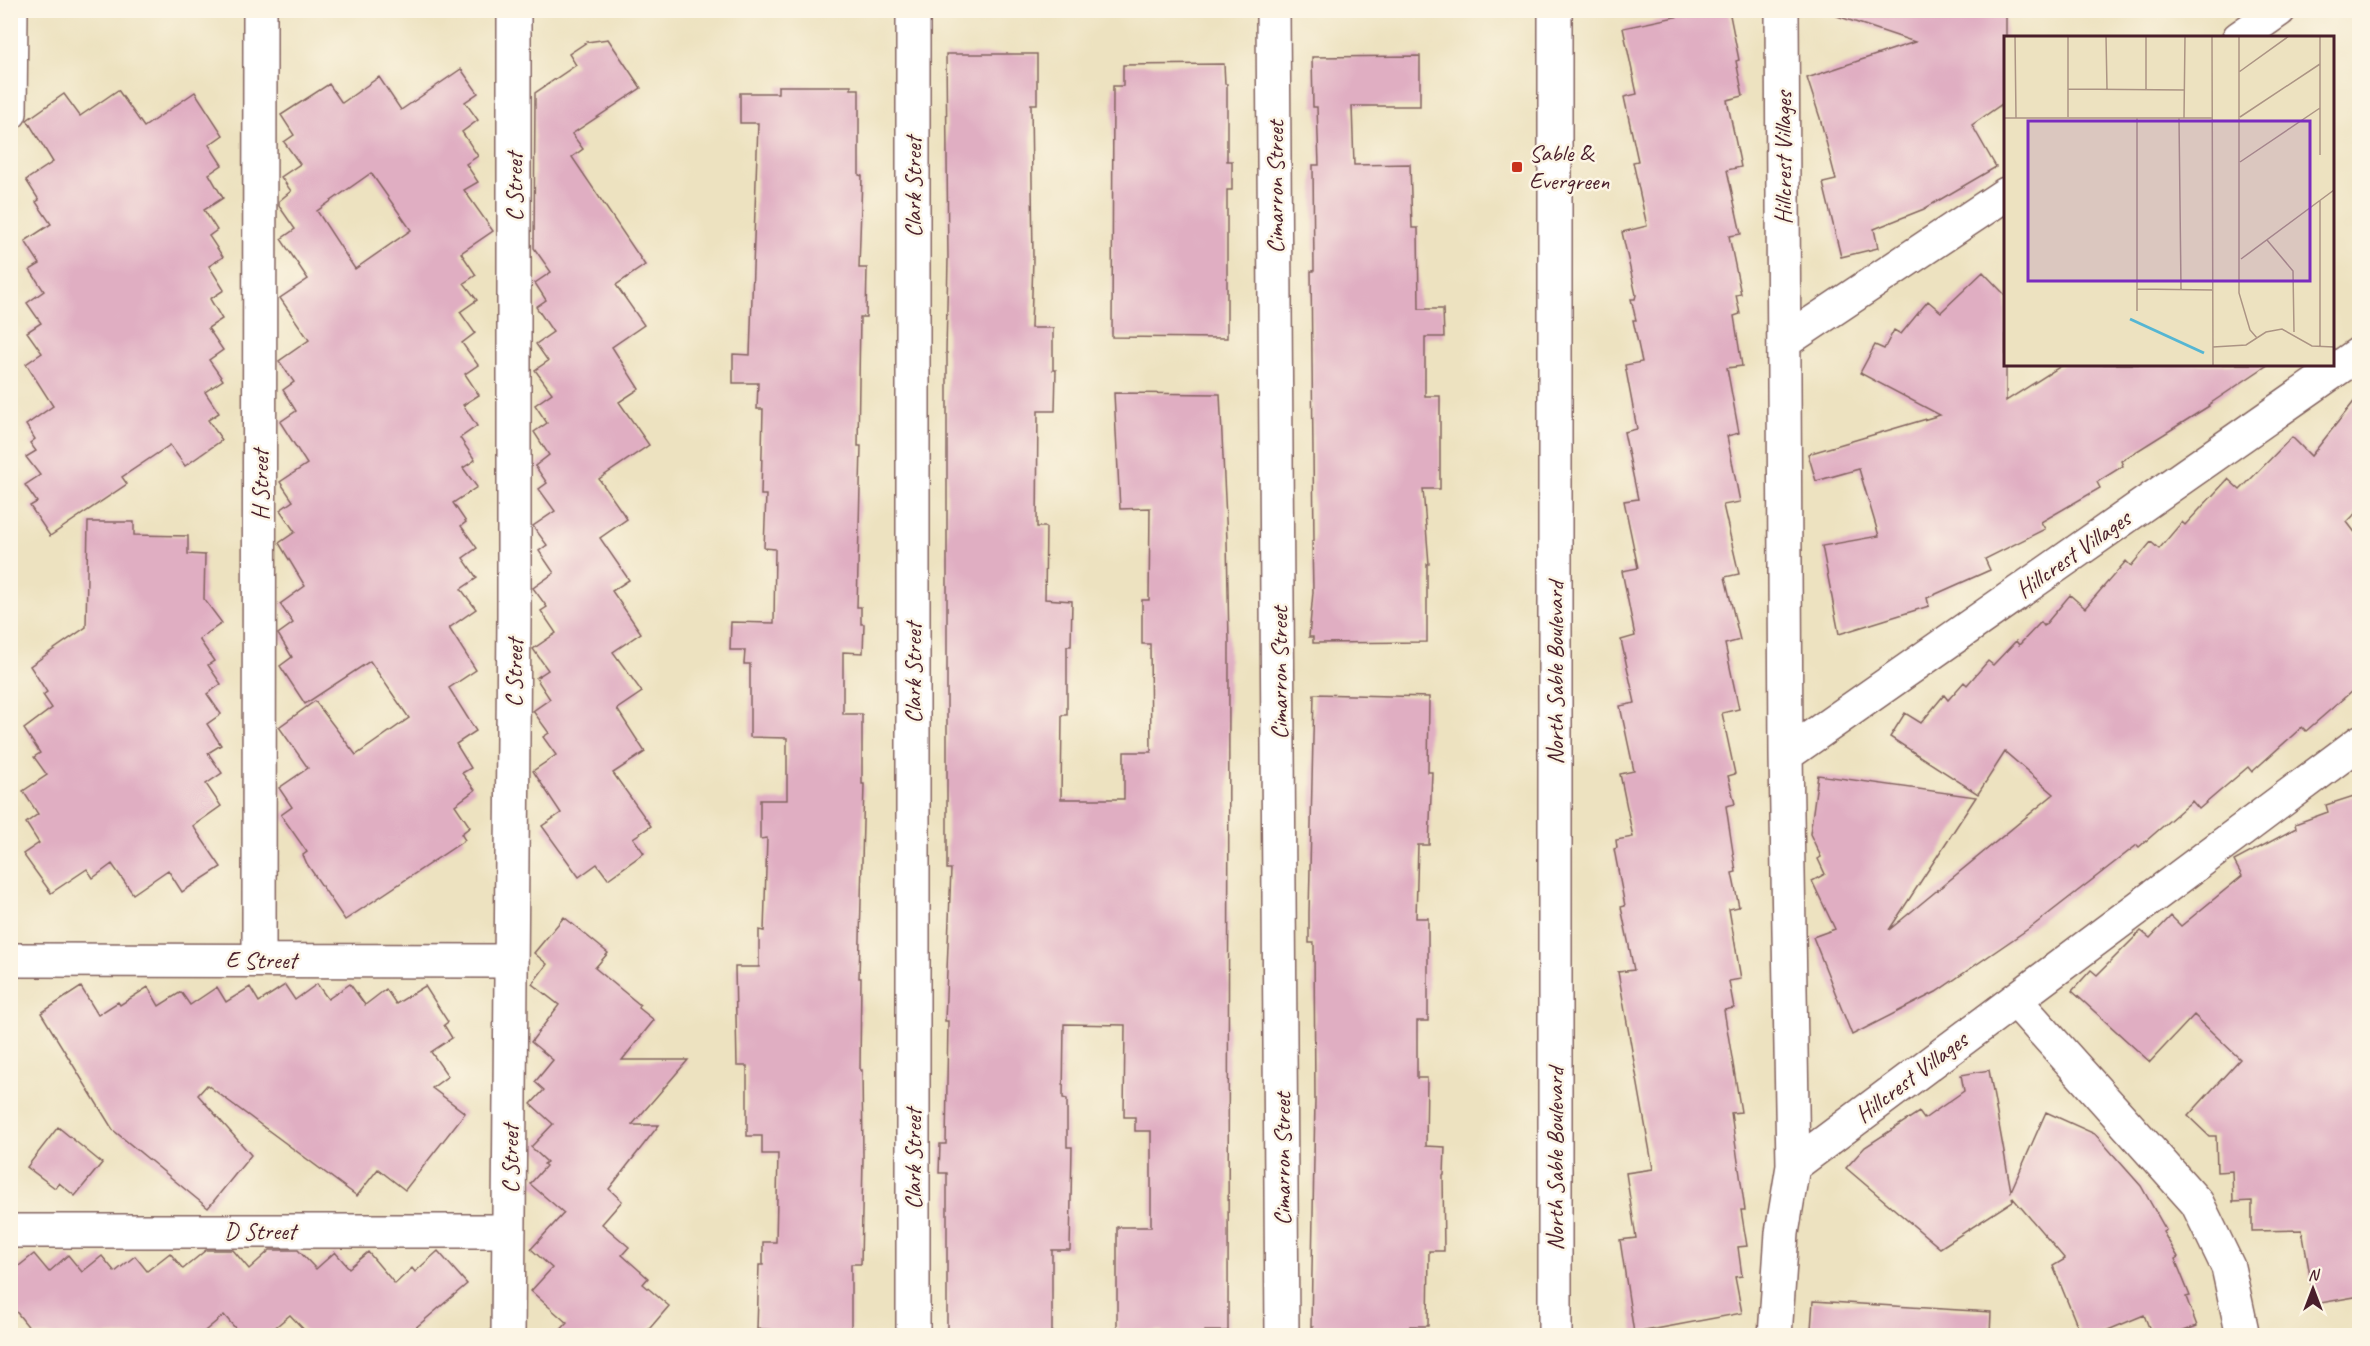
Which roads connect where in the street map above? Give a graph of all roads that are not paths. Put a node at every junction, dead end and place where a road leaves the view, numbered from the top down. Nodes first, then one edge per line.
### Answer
1 (11, 10) edge
2 (261, 10) edge
3 (514, 10) edge
4 (913, 10) edge
5 (1273, 10) edge
6 (1554, 10) edge
7 (1782, 10) edge
8 (2279, 10) edge
9 (2242, 36) edge
10 (10, 113) edge
11 (2004, 195) edge
12 (1784, 342) junction
13 (2360, 353) edge
14 (2360, 742) edge
15 (1786, 755) junction
16 (10, 960) edge
17 (259, 960) junction
18 (511, 961) junction
19 (2015, 1000) junction
20 (1793, 1166) junction
21 (10, 1231) edge
22 (509, 1231) junction
23 (508, 1335) edge
24 (913, 1335) edge
25 (1282, 1335) edge
26 (1554, 1335) edge
27 (1774, 1335) edge
28 (2243, 1335) edge

1 - 10 street
2 - 17 street, H Street
3 - 18 street, C Street
4 - 24 street, Clark Street
5 - 25 street, Cimarron Street
6 - 26 street, North Sable Boulevard
7 - 12 street, Hillcrest Villages
8 - 9 street
11 - 12 street
12 - 15 street, Hillcrest Villages
13 - 15 street, Hillcrest Villages
14 - 19 street, Hillcrest Villages
15 - 20 street, Hillcrest Villages
16 - 17 street, E Street
17 - 18 street, E Street
18 - 22 street, C Street
19 - 20 street, Hillcrest Villages
19 - 28 street
20 - 27 street
21 - 22 street, D Street
22 - 23 street, C Street

